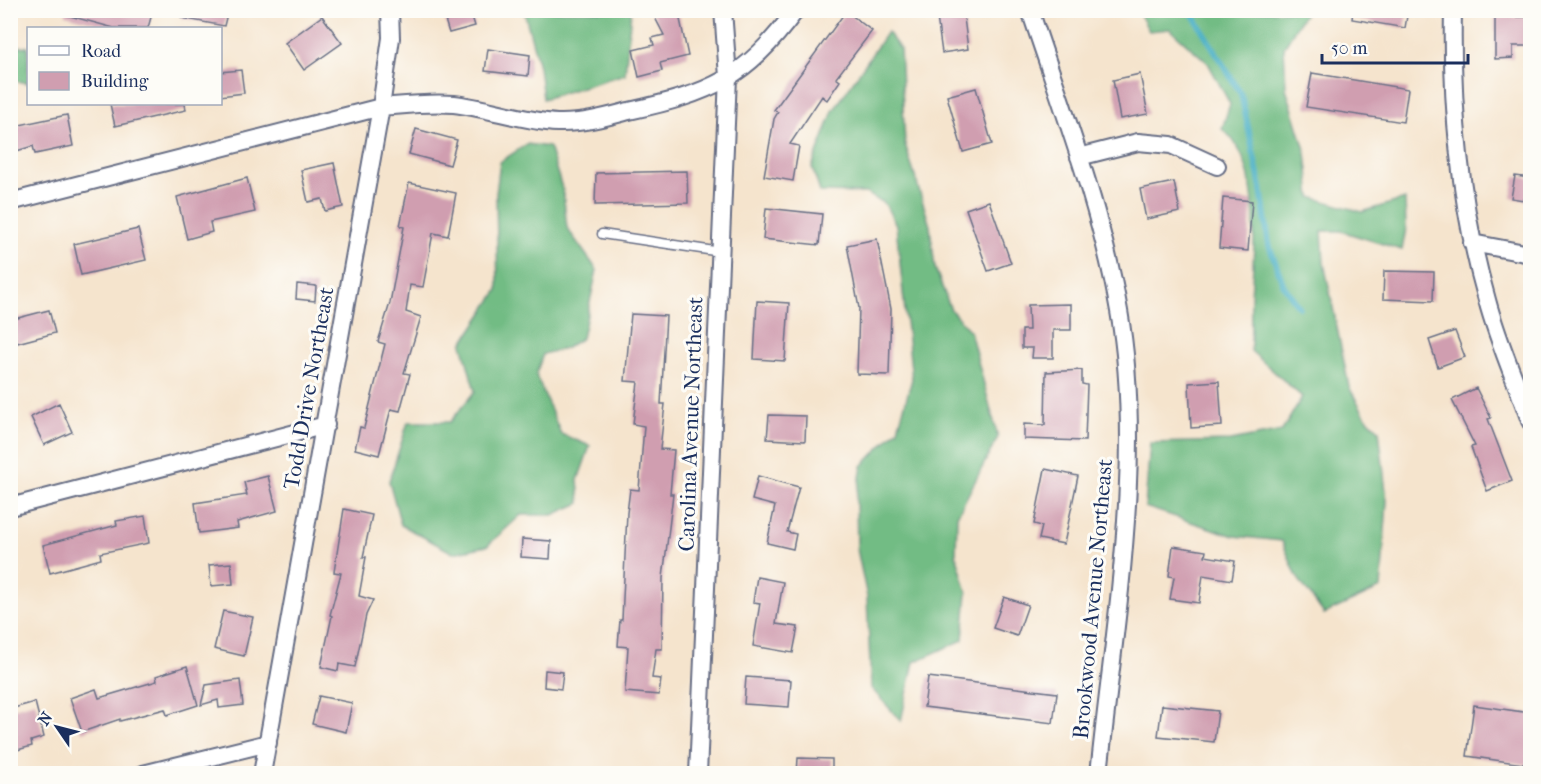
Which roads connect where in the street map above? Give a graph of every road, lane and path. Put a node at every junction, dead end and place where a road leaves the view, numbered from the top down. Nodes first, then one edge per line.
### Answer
1 (390, 10) edge
2 (723, 10) edge
3 (796, 10) edge
4 (1030, 10) edge
5 (1453, 10) edge
6 (728, 77) junction
7 (381, 107) junction
8 (1078, 157) junction
9 (1217, 166) dead end
10 (10, 202) edge
11 (602, 234) dead end
12 (1472, 243) junction
13 (721, 252) junction
14 (1530, 254) edge
15 (1530, 421) edge
16 (326, 425) junction
17 (10, 507) edge
18 (268, 743) junction
19 (143, 774) edge
20 (262, 774) edge
21 (698, 774) edge
22 (1099, 774) edge

1 - 7 street, Todd Drive Northeast
2 - 6 street, Carolina Avenue Northeast
3 - 6 street
4 - 8 street, Brookwood Avenue Northeast
5 - 12 street
6 - 7 street
6 - 13 street, Carolina Avenue Northeast
7 - 10 street
7 - 16 street, Todd Drive Northeast
8 - 9 street
8 - 22 street, Brookwood Avenue Northeast
11 - 13 lane
12 - 14 street
12 - 15 street
13 - 21 street, Carolina Avenue Northeast
16 - 17 street
16 - 18 street, Todd Drive Northeast
18 - 19 street
18 - 20 street, Todd Drive Northeast

